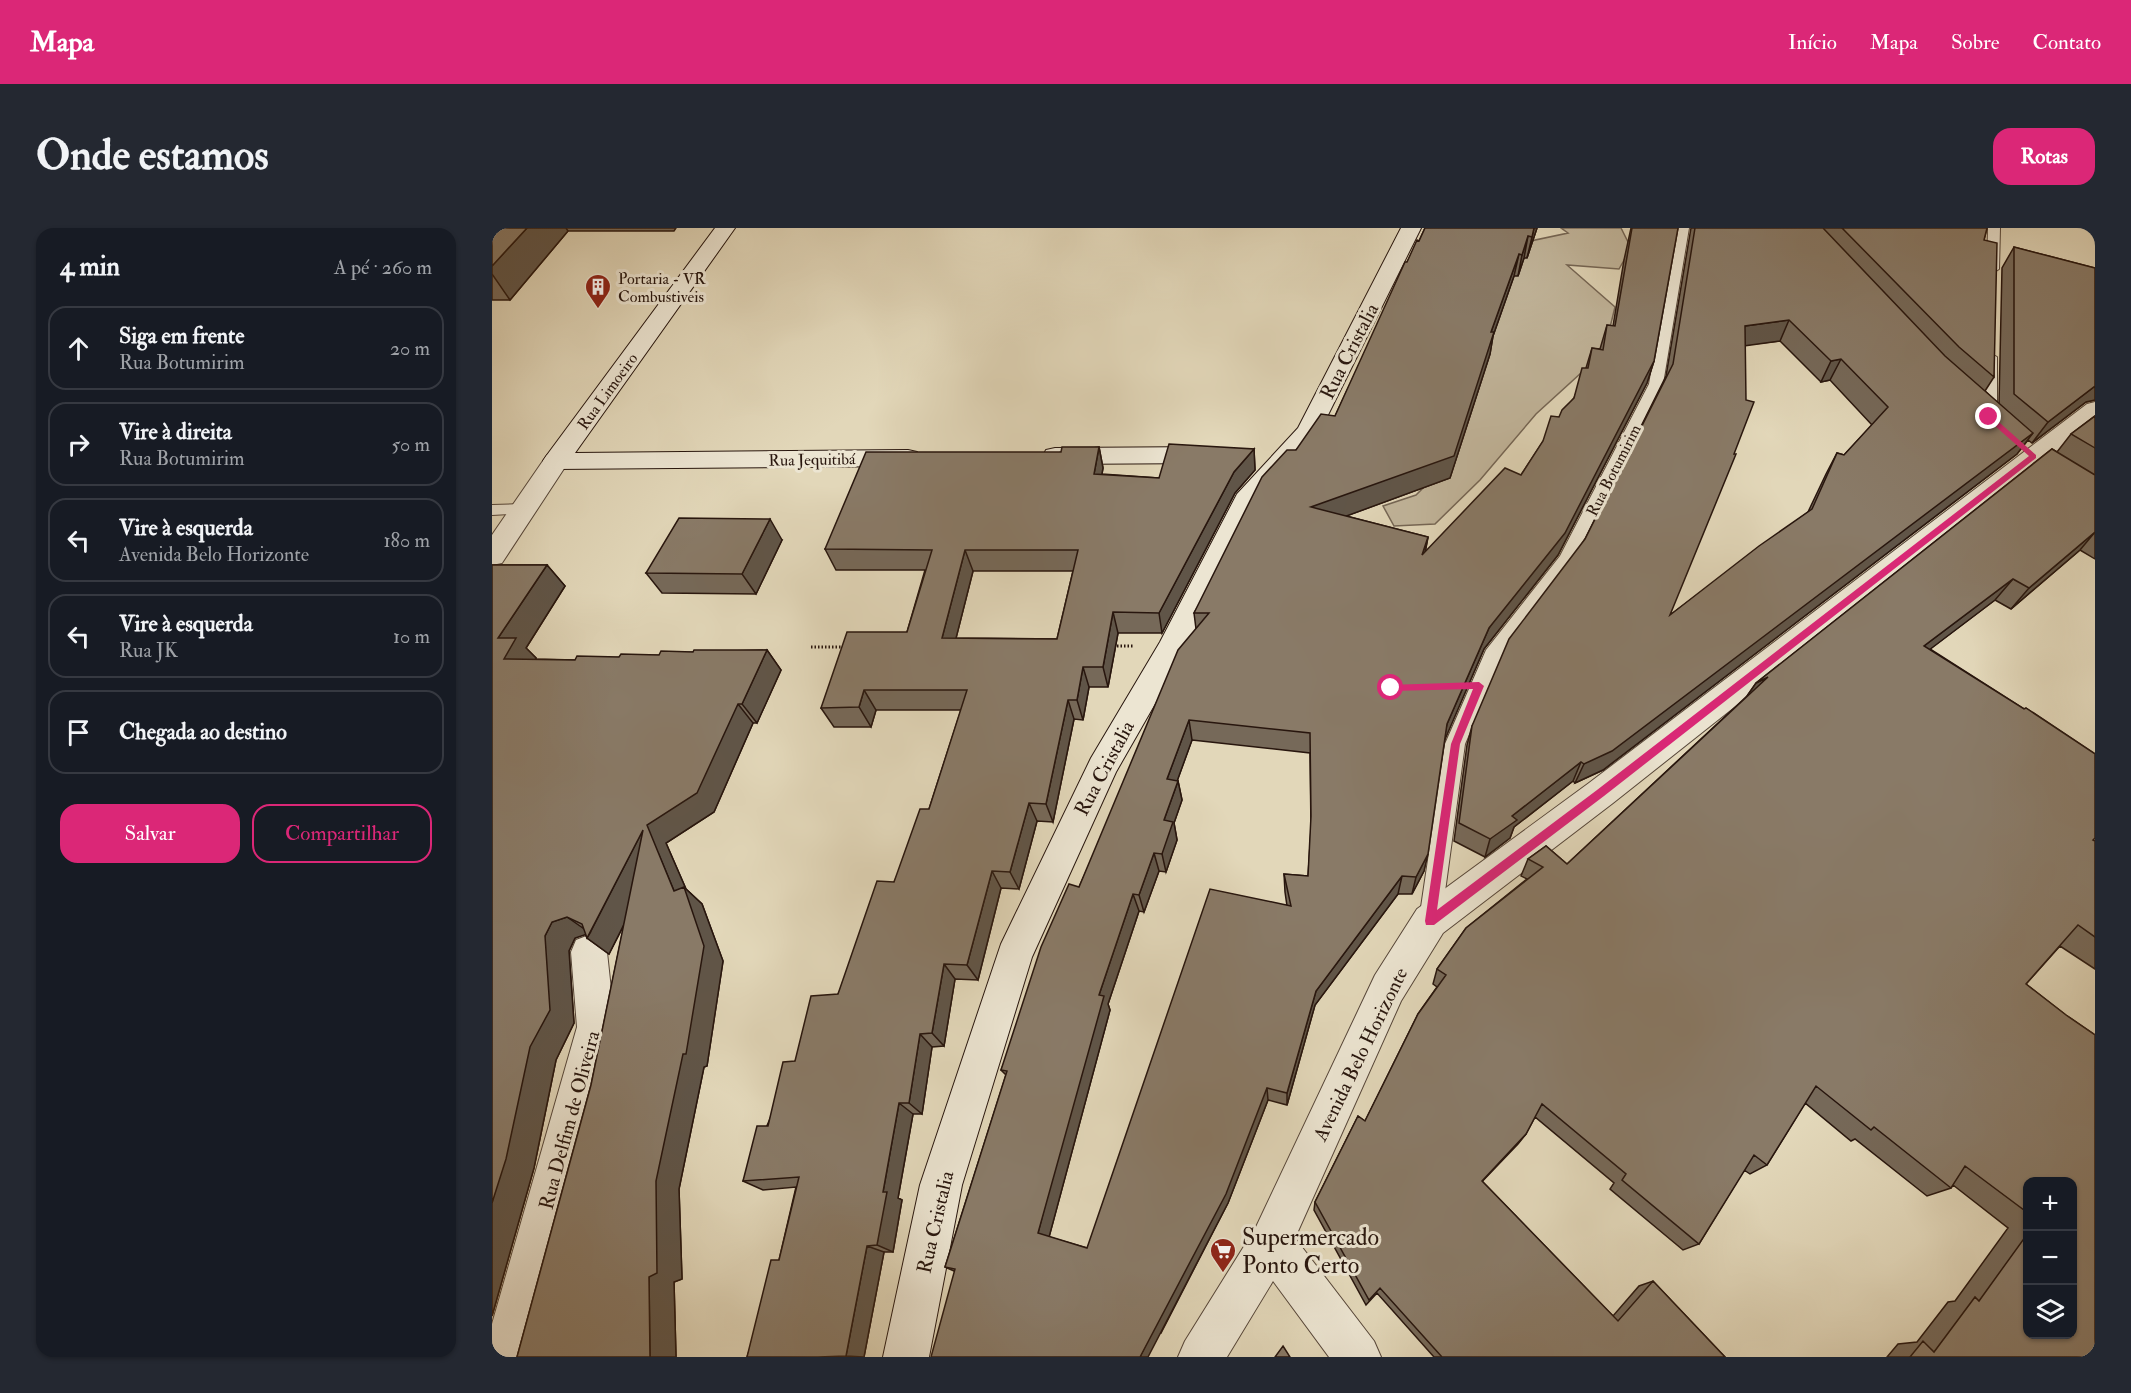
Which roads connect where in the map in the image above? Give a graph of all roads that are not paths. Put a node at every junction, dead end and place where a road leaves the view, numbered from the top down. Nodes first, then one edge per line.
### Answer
1 (725, 228) edge
2 (1411, 228) edge
3 (1683, 228) edge
4 (1994, 228) edge
5 (1992, 287) edge
6 (1991, 346) edge
7 (1972, 402) edge
8 (2095, 409) edge
9 (1989, 417) junction
10 (2004, 430) edge
11 (1284, 454) junction
12 (1034, 457) edge
13 (926, 458) edge
14 (556, 461) junction
15 (524, 509) junction
16 (492, 510) edge
17 (492, 556) edge
18 (1430, 921) junction
19 (589, 952) edge
20 (1271, 1242) junction
21 (506, 1357) edge
22 (906, 1357) edge
23 (1201, 1357) edge
24 (1358, 1357) edge

1 - 14 street, Rua Limoeiro
2 - 11 street, Rua Cristalia
3 - 18 lane, Rua Botumirim
4 - 5 lane
6 - 9 lane
7 - 9 lane
8 - 18 street, Avenida Belo Horizonte
9 - 10 lane
11 - 12 street
11 - 22 street, Rua Cristalia
13 - 14 street, Rua Jequitibá
14 - 15 street, Rua Limoeiro
15 - 16 lane
15 - 17 street, Rua Limoeiro
18 - 20 street, Avenida Belo Horizonte
19 - 21 street, Rua Delfim de Oliveira
20 - 23 street, Avenida Belo Horizonte
20 - 24 street

